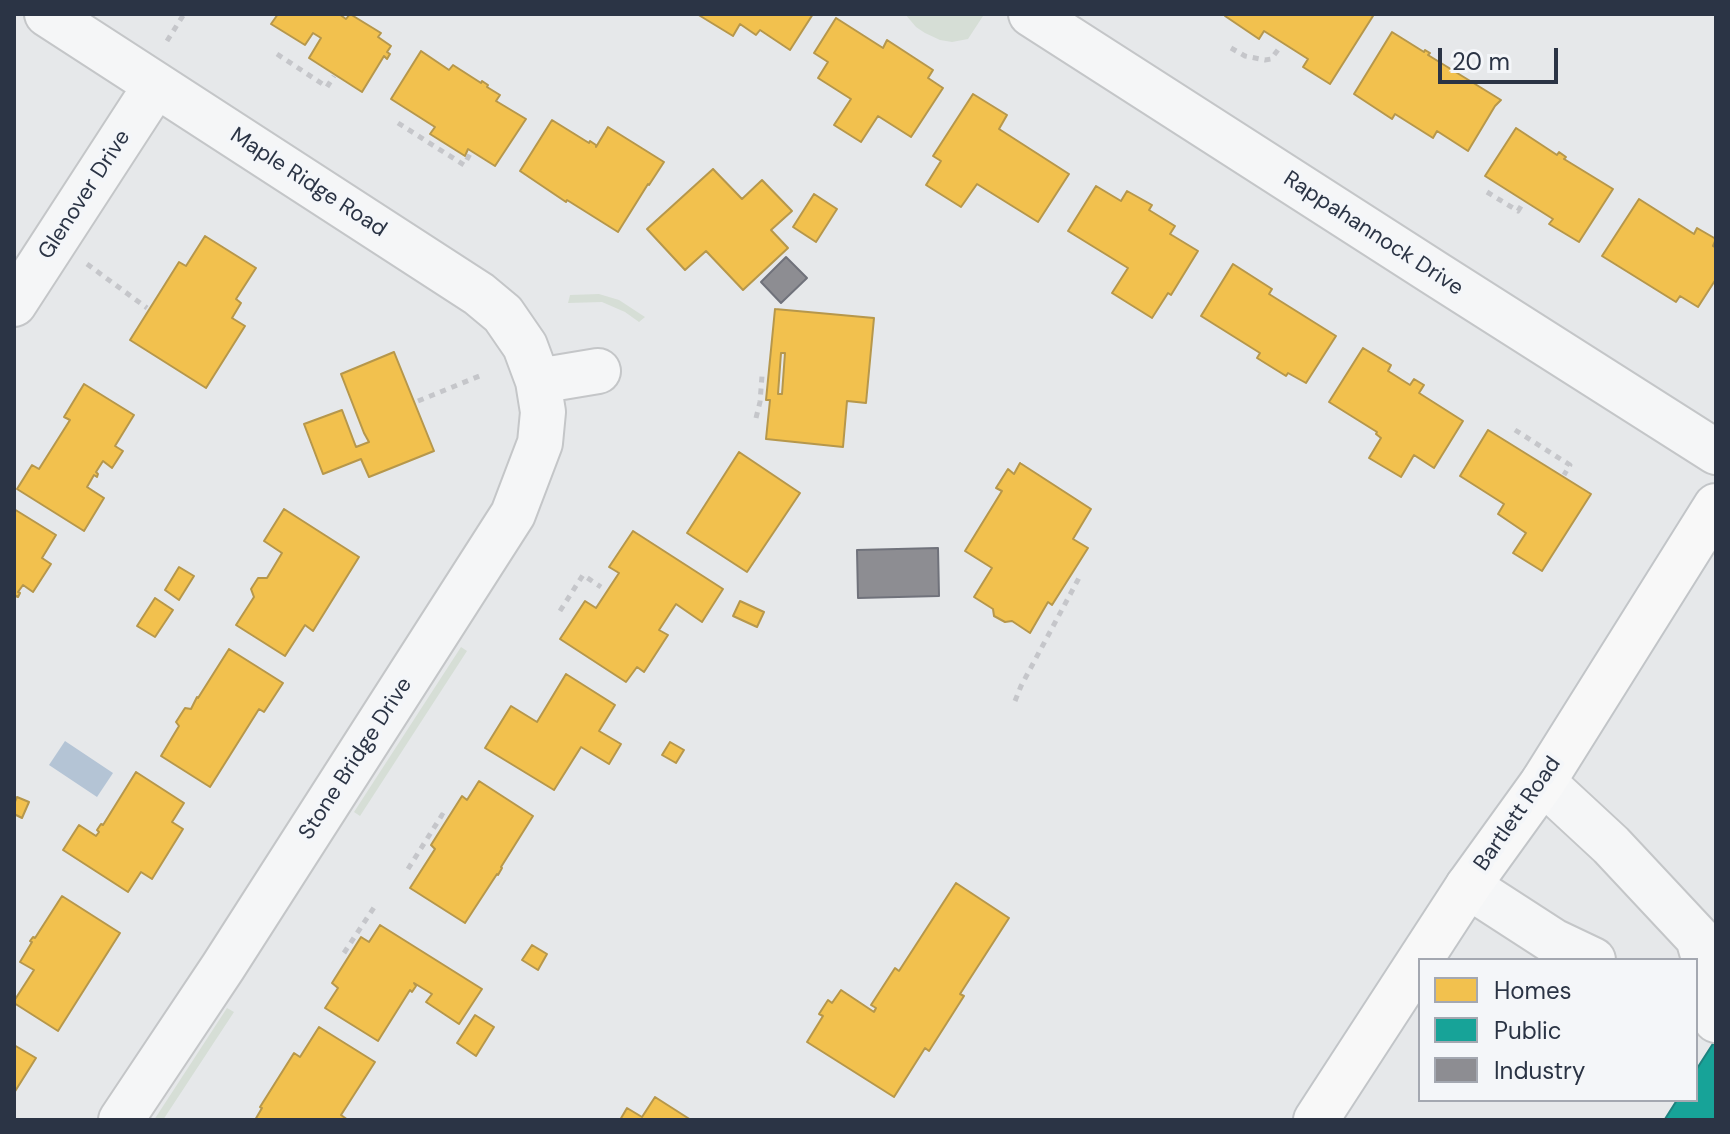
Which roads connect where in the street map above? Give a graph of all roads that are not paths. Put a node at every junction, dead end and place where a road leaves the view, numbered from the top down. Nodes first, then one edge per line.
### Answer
1 (47, 14) edge
2 (1031, 14) edge
3 (156, 85) junction
4 (14, 304) edge
5 (598, 371) dead end
6 (538, 381) junction
7 (1716, 452) edge
8 (1716, 506) edge
9 (1543, 782) junction
10 (1468, 886) junction
11 (1421, 958) edge
12 (1589, 958) edge
13 (1418, 963) edge
14 (1698, 1010) edge
15 (1716, 1020) edge
16 (121, 1120) edge
17 (1316, 1120) edge

1 - 3 street, Maple Ridge Road
2 - 7 street, Rappahannock Drive
3 - 4 street, Glenover Drive
3 - 6 street, Maple Ridge Road
5 - 6 street
6 - 16 street, Stone Bridge Drive
8 - 9 main road, Bartlett Road
9 - 10 main road, Bartlett Road
9 - 15 street
10 - 11 main road, Bartlett Road
10 - 12 street
13 - 17 main road, Bartlett Road
14 - 15 street

